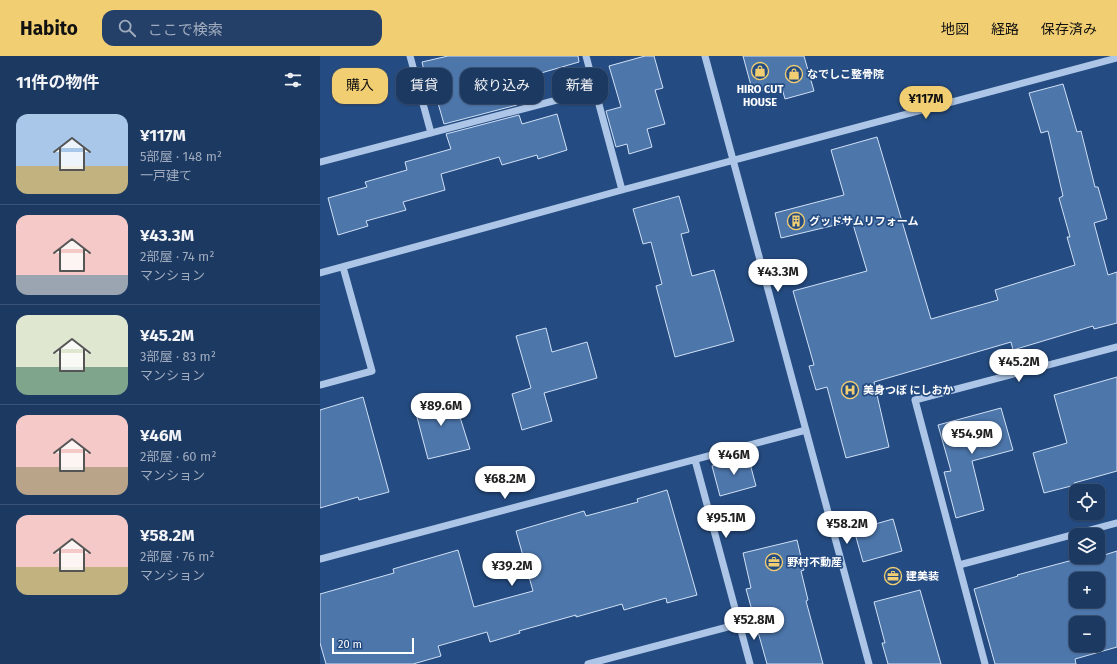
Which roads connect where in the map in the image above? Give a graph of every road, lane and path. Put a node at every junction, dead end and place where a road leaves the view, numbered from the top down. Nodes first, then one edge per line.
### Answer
1 (410, 56) edge
2 (586, 56) edge
3 (705, 56) edge
4 (1116, 59) edge
5 (1117, 67) edge
6 (589, 68) edge
7 (552, 101) edge
8 (599, 104) edge
9 (430, 133) junction
10 (320, 162) edge
11 (733, 162) junction
12 (622, 190) junction
13 (343, 267) junction
14 (320, 273) edge
15 (1117, 347) edge
16 (320, 385) edge
17 (806, 430) junction
18 (695, 460) junction
19 (1117, 523) edge
20 (320, 559) edge
21 (959, 565) junction
22 (739, 624) junction
23 (588, 664) edge
24 (750, 664) edge
25 (869, 664) edge
26 (985, 664) edge

1 - 9 street
2 - 6 street
3 - 11 street
4 - 5 street
4 - 11 street
7 - 9 street
8 - 12 street
9 - 10 street
11 - 12 street
11 - 17 street
12 - 13 street
13 - 14 street
13 - 16 street
15 - 21 street
17 - 18 street
17 - 25 street
18 - 20 street
18 - 22 street
19 - 21 street
21 - 26 street
22 - 23 street
22 - 24 street

